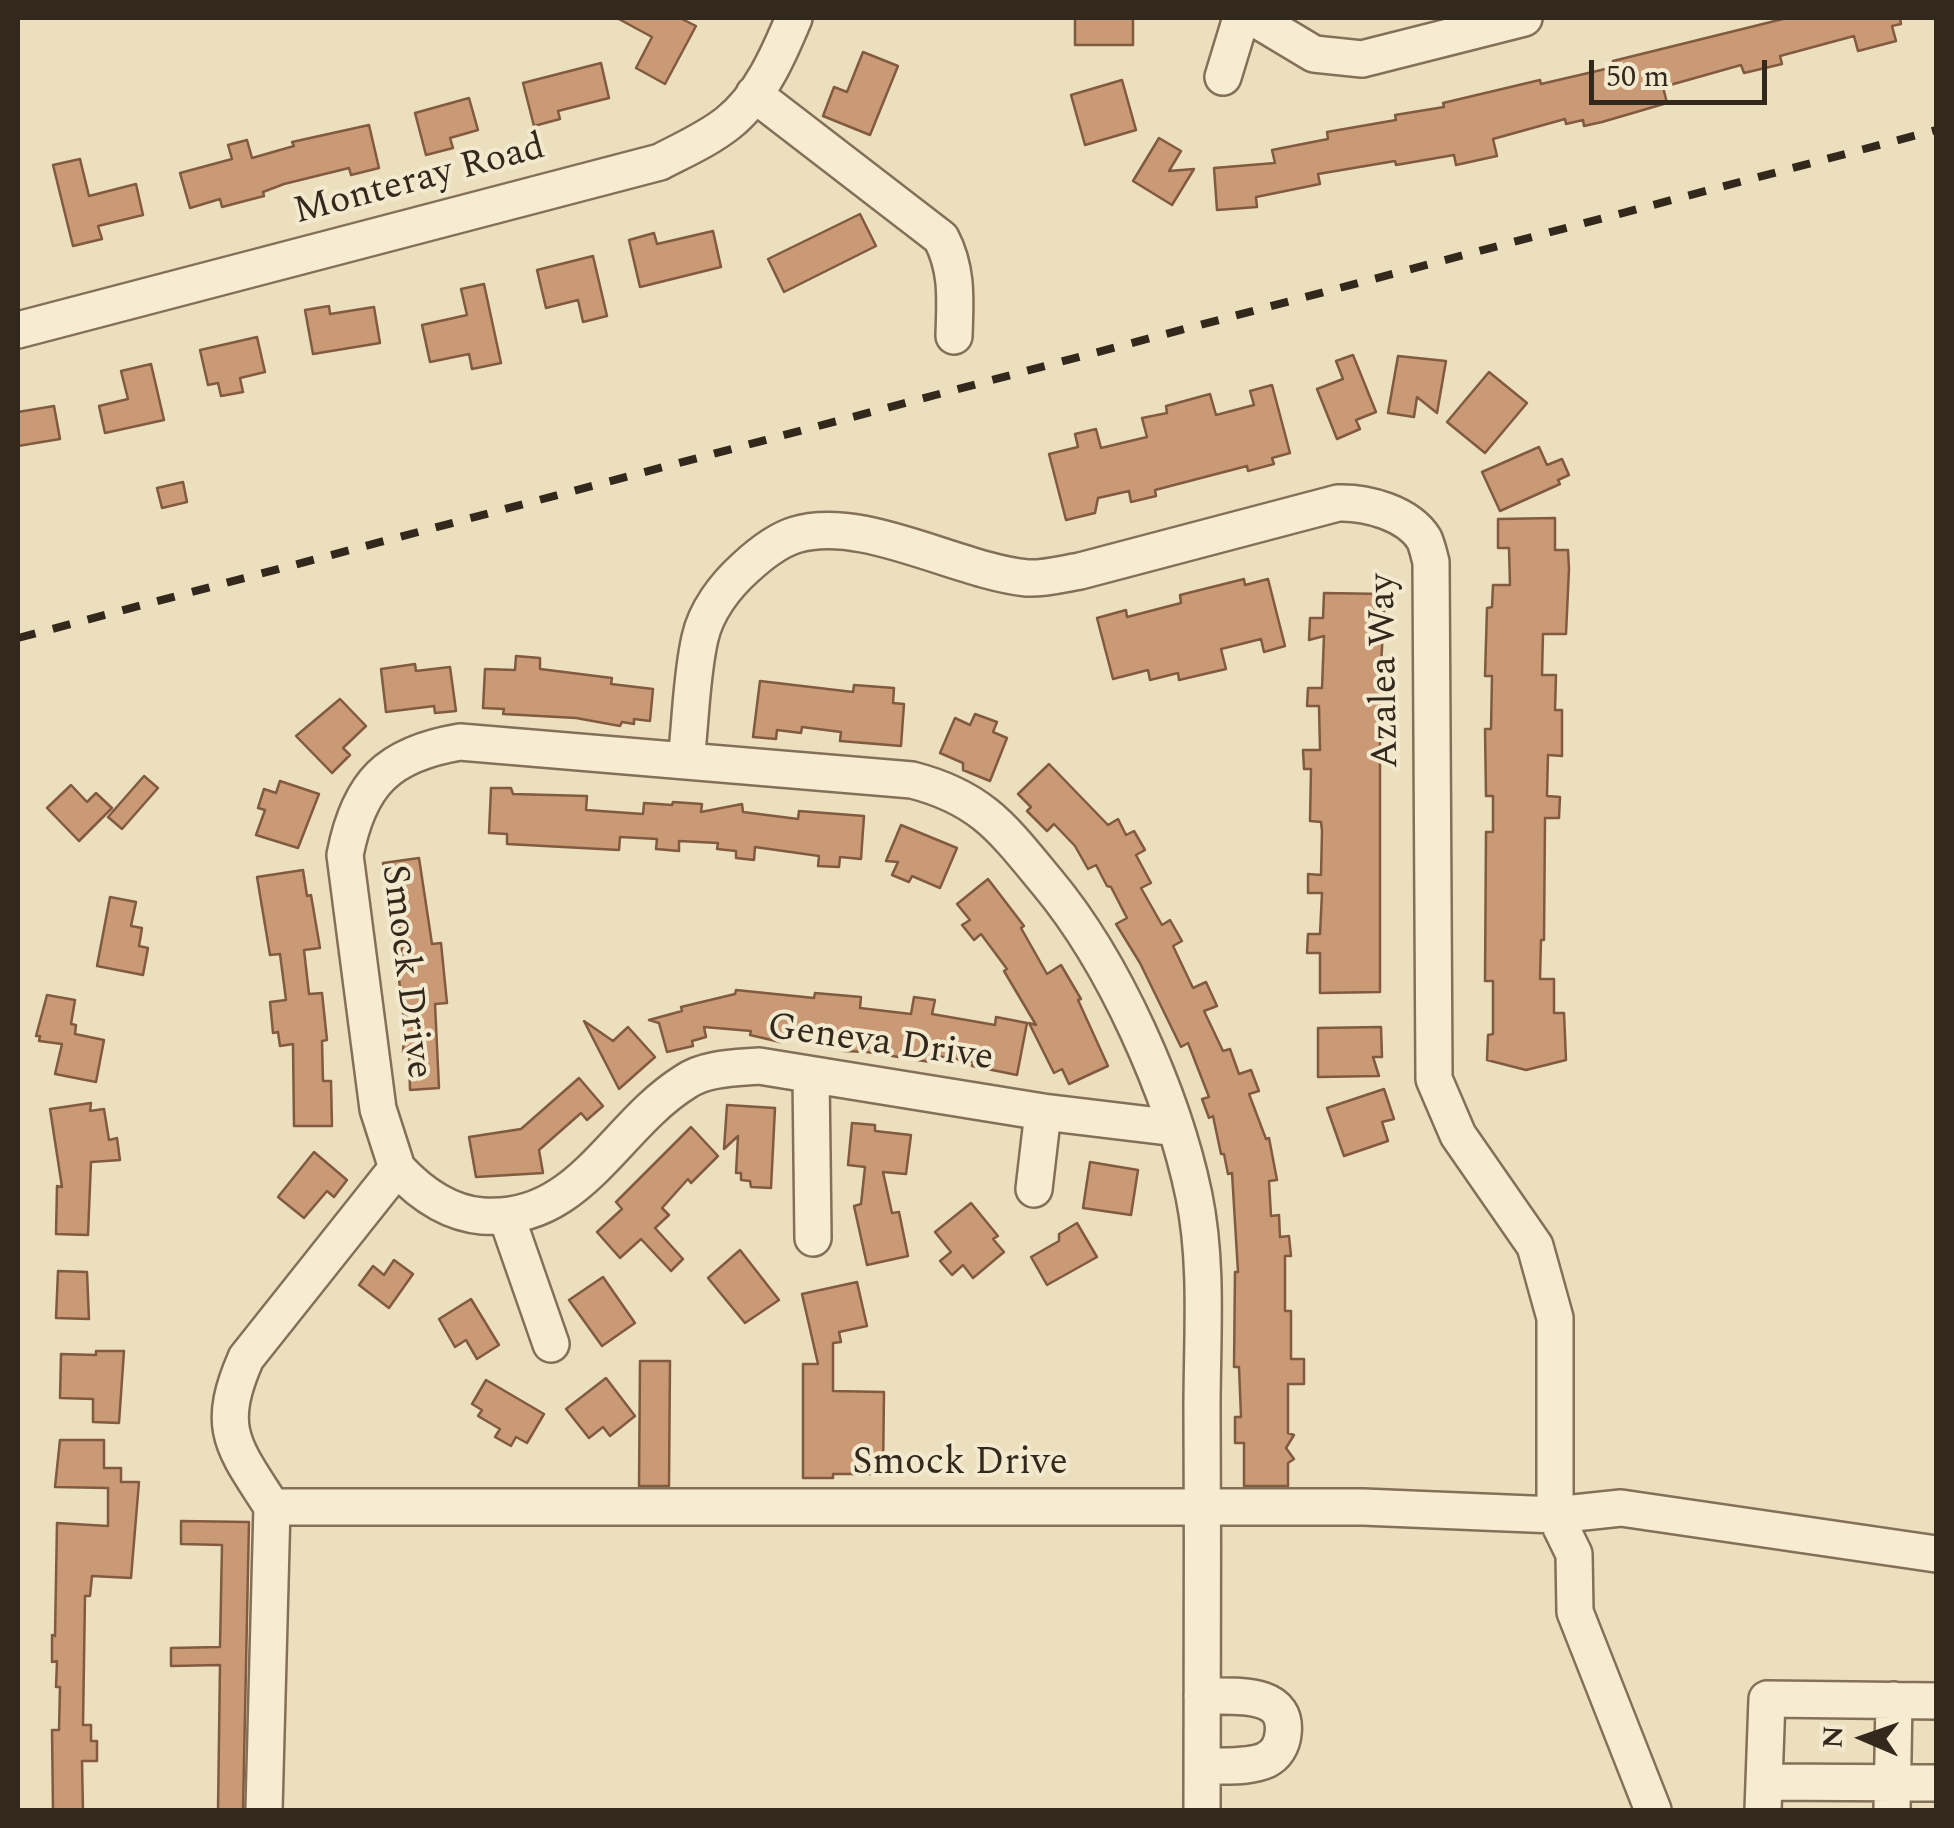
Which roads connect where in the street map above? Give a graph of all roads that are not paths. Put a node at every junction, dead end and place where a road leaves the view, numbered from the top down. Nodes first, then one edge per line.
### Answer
1 (1241, 18) edge
2 (1254, 18) edge
3 (1515, 19) edge
4 (791, 24) edge
5 (1223, 76) dead end
6 (754, 94) junction
7 (18, 330) edge
8 (954, 336) dead end
9 (686, 760) junction
10 (811, 1076) junction
11 (1043, 1112) junction
12 (1176, 1128) junction
13 (398, 1168) junction
14 (1034, 1190) dead end
15 (507, 1218) junction
16 (813, 1238) dead end
17 (551, 1344) dead end
18 (272, 1508) junction
19 (1203, 1509) junction
20 (1555, 1515) junction
21 (1936, 1554) edge
22 (1202, 1696) junction
23 (1894, 1700) junction
24 (1936, 1701) edge
25 (1202, 1767) junction
26 (1936, 1784) edge
27 (1764, 1796) edge
28 (1892, 1797) edge
29 (264, 1810) edge
30 (1202, 1810) edge
31 (1654, 1810) edge

1 - 5 street
2 - 3 street
4 - 6 street, Monteray Road
6 - 7 street, Monteray Road
6 - 8 street
9 - 12 street, Smock Drive
9 - 13 street, Smock Drive
9 - 20 street, Azalea Way
10 - 11 street, Geneva Drive
10 - 15 street, Geneva Drive
10 - 16 street
11 - 12 street, Geneva Drive
11 - 14 street
12 - 19 street, Smock Drive
13 - 15 street, Geneva Drive
13 - 18 street
15 - 17 street
18 - 19 street, Smock Drive
18 - 29 street
19 - 20 street
19 - 22 street, Smock Drive
20 - 21 street
20 - 31 street
22 - 25 street, Smock Drive
22 - 25 street
23 - 24 street
23 - 27 street
23 - 28 street
25 - 30 street, Smock Drive
26 - 28 street
27 - 28 street

